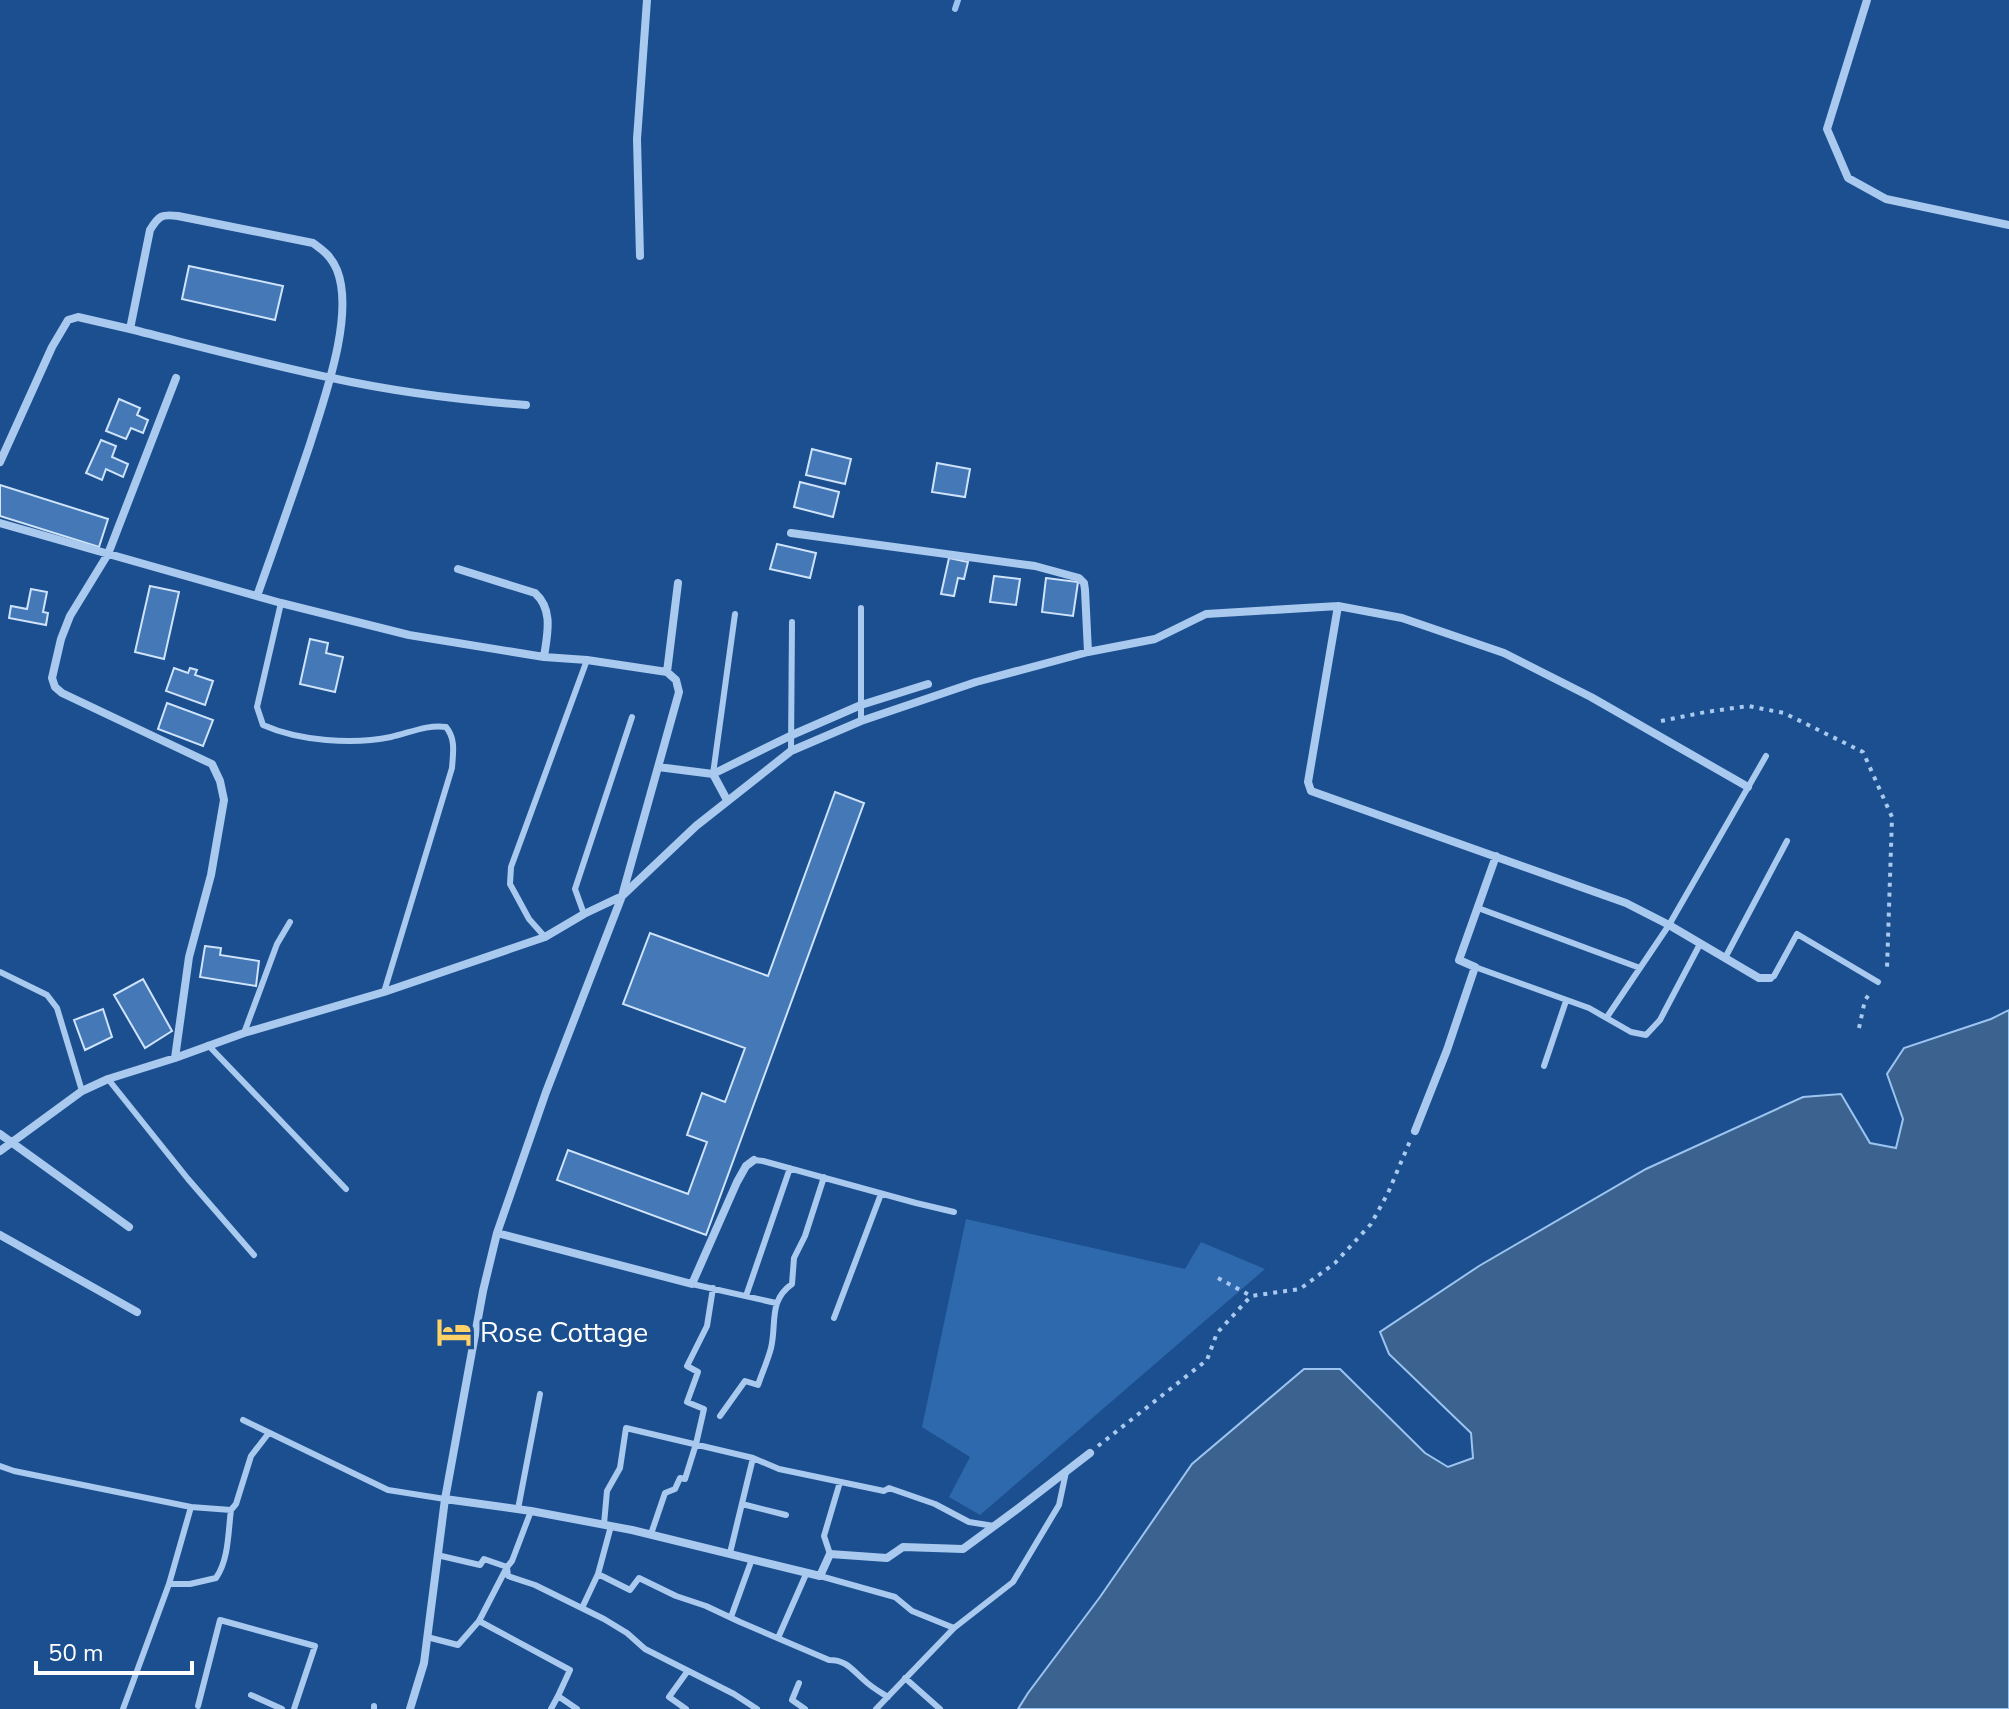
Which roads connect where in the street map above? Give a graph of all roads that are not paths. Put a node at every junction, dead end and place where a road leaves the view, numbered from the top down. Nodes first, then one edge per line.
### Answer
1 (647, 0) edge
2 (1867, 0) edge
3 (2009, 225) edge
4 (640, 256) dead end
5 (130, 329) junction
6 (176, 378) dead end
7 (331, 378) junction
8 (526, 405) dead end
9 (0, 462) edge
10 (0, 523) edge
11 (791, 533) dead end
12 (108, 554) junction
13 (458, 569) dead end
14 (678, 583) dead end
15 (257, 596) junction
16 (281, 603) junction
17 (1338, 606) junction
18 (861, 608) dead end
19 (735, 614) dead end
20 (792, 622) dead end
21 (1088, 652) junction
22 (544, 657) junction
23 (587, 660) junction
24 (667, 672) junction
25 (928, 684) dead end
26 (861, 705) junction
27 (632, 717) dead end
28 (861, 721) junction
29 (792, 735) junction
30 (791, 751) junction
31 (1766, 756) dead end
32 (658, 767) junction
33 (713, 774) junction
34 (1748, 787) junction
35 (727, 800) junction
36 (1787, 841) dead end
37 (1496, 856) junction
38 (622, 896) junction
39 (1478, 908) junction
40 (584, 914) junction
41 (290, 922) dead end
42 (1669, 925) junction
43 (545, 937) junction
44 (1700, 944) junction
45 (1725, 958) junction
46 (1475, 967) junction
47 (1640, 968) junction
48 (0, 972) edge
49 (1770, 978) joint
50 (1878, 982) road end
51 (384, 992) junction
52 (1566, 1001) junction
53 (1607, 1017) junction
54 (244, 1033) junction
55 (208, 1045) junction
56 (175, 1058) junction
57 (1544, 1066) dead end
58 (108, 1079) junction
59 (82, 1091) junction
60 (1415, 1131) road end
61 (0, 1134) edge
62 (12, 1141) junction
63 (0, 1151) edge
64 (754, 1160) joint
65 (790, 1168) junction
66 (824, 1177) junction
67 (346, 1189) dead end
68 (881, 1194) junction
69 (954, 1212) dead end
70 (129, 1227) dead end
71 (497, 1233) junction
72 (0, 1235) edge
73 (254, 1255) dead end
74 (692, 1284) junction
75 (713, 1288) junction
76 (746, 1296) junction
77 (776, 1303) junction
78 (137, 1312) dead end
79 (834, 1318) dead end
80 (540, 1394) dead end
81 (720, 1416) dead end
82 (243, 1420) dead end
83 (268, 1434) junction
84 (696, 1444) junction
85 (1090, 1453) road end
86 (753, 1458) junction
87 (0, 1466) edge
88 (1066, 1472) junction
89 (840, 1482) junction
90 (445, 1499) junction
91 (742, 1504) junction
92 (191, 1507) junction
93 (518, 1509) junction
94 (231, 1510) junction
95 (531, 1511) junction
96 (786, 1515) dead end
97 (607, 1525) junction
98 (995, 1526) junction
99 (651, 1534) junction
100 (730, 1553) junction
101 (830, 1554) junction
102 (437, 1555) junction
103 (752, 1559) junction
104 (507, 1567) junction
105 (807, 1572) junction
106 (598, 1574) junction
107 (820, 1576) junction
108 (169, 1584) junction
109 (582, 1608) junction
110 (731, 1617) junction
111 (479, 1621) junction
112 (954, 1628) junction
113 (427, 1637) junction
114 (778, 1638) junction
115 (687, 1672) junction
116 (905, 1678) junction
117 (799, 1683) dead end
118 (251, 1695) dead end
119 (558, 1696) junction
120 (888, 1697) junction
121 (200, 1708) edge
122 (123, 1709) edge
123 (282, 1709) edge
124 (294, 1709) edge
125 (410, 1709) edge
126 (551, 1709) edge
127 (577, 1709) edge
128 (686, 1709) edge
129 (757, 1709) edge
130 (805, 1709) edge
131 (876, 1709) edge
132 (940, 1709) edge

1 - 4 street
2 - 3 street
5 - 7 street
5 - 7 street
5 - 9 street
6 - 12 street
7 - 8 street
7 - 15 street
10 - 12 street
11 - 21 street
12 - 15 street
12 - 56 street
13 - 22 street
14 - 24 street
15 - 16 street
16 - 22 street
16 - 51 lane
17 - 21 street
17 - 34 street
17 - 37 street
18 - 26 lane
19 - 33 lane
20 - 29 lane
21 - 28 street
22 - 23 street
23 - 24 street
23 - 43 lane
24 - 32 street
25 - 26 street
26 - 28 lane
26 - 29 street
27 - 40 lane
28 - 30 street
29 - 30 lane
29 - 33 street
30 - 35 street
31 - 34 lane
32 - 33 street
32 - 38 street
33 - 35 street
34 - 42 lane
35 - 38 street
36 - 45 lane
37 - 39 street
37 - 42 street
38 - 40 street
38 - 71 street
39 - 46 street
39 - 47 lane
40 - 43 street
41 - 54 lane
42 - 44 street
42 - 47 lane
43 - 51 street
44 - 45 street
44 - 53 lane
45 - 49 street
46 - 52 lane
46 - 60 street
47 - 53 lane
48 - 59 lane
49 - 50 lane
51 - 54 street
52 - 53 lane
52 - 57 lane
54 - 55 street
55 - 56 street
55 - 67 lane
56 - 58 street
58 - 59 street
58 - 73 lane
59 - 62 street
61 - 62 street
62 - 63 street
62 - 70 street
64 - 65 lane
64 - 74 street
65 - 66 lane
65 - 76 lane
66 - 68 lane
66 - 77 lane
68 - 69 lane
68 - 79 lane
71 - 74 street
71 - 90 street
72 - 78 street
74 - 75 lane
75 - 76 lane
75 - 84 lane
76 - 77 lane
77 - 81 lane
80 - 93 lane
82 - 83 lane
83 - 90 lane
83 - 94 lane
84 - 86 lane
84 - 97 lane
84 - 99 lane
85 - 88 street
86 - 89 lane
86 - 91 lane
87 - 92 lane
88 - 98 street
88 - 112 lane
89 - 98 lane
89 - 101 lane
90 - 93 street
90 - 102 street
91 - 96 lane
91 - 100 lane
92 - 94 lane
92 - 108 lane
93 - 95 street
94 - 108 lane
95 - 97 street
95 - 104 lane
97 - 99 street
97 - 106 lane
98 - 101 street
99 - 100 street
100 - 103 street
101 - 107 street
102 - 104 lane
102 - 113 street
103 - 105 street
103 - 110 lane
104 - 109 lane
104 - 111 lane
105 - 107 street
105 - 114 lane
106 - 109 lane
106 - 110 lane
107 - 112 lane
108 - 122 lane
109 - 115 lane
110 - 114 lane
111 - 113 lane
111 - 119 lane
112 - 116 lane
113 - 125 street
114 - 120 lane
115 - 128 lane
115 - 129 lane
116 - 120 lane
116 - 132 lane
117 - 130 lane
118 - 123 lane
119 - 126 lane
119 - 127 lane
120 - 131 lane
121 - 124 lane

